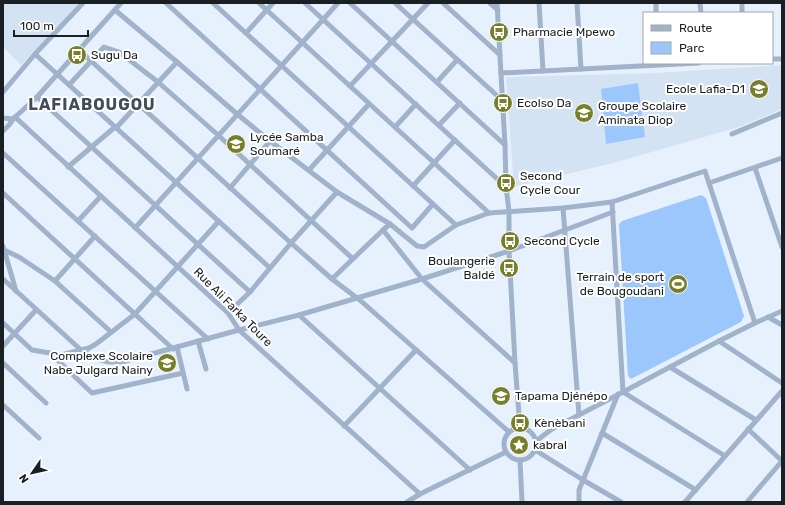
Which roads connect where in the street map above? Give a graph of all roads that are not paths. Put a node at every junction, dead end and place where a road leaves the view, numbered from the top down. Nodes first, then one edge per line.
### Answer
1 (83, 3) edge
2 (121, 3) edge
3 (166, 3) edge
4 (213, 3) edge
5 (259, 3) edge
6 (273, 3) edge
7 (305, 3) edge
8 (338, 3) edge
9 (350, 3) edge
10 (395, 3) edge
11 (428, 3) edge
12 (443, 3) edge
13 (490, 3) edge
14 (497, 3) edge
15 (539, 3) edge
16 (577, 3) edge
17 (115, 10) junction
18 (266, 10) junction
19 (498, 10) junction
20 (413, 19) junction
21 (323, 20) junction
22 (246, 33) junction
23 (392, 41) junction
24 (302, 43) junction
25 (79, 50) junction
26 (35, 54) junction
27 (500, 55) junction
28 (457, 60) junction
29 (91, 61) junction
30 (176, 62) junction
31 (371, 64) junction
32 (659, 64) edge
33 (282, 66) junction
34 (581, 69) junction
35 (543, 71) junction
36 (501, 73) junction
37 (57, 74) junction
38 (158, 82) junction
39 (437, 82) junction
40 (69, 85) junction
41 (350, 86) junction
42 (260, 89) junction
43 (3, 92) edge
44 (37, 97) junction
45 (503, 101) junction
46 (460, 103) junction
47 (138, 104) junction
48 (369, 104) junction
49 (416, 104) junction
50 (782, 113) edge
51 (237, 114) junction
52 (14, 118) junction
53 (3, 119) edge
54 (439, 126) junction
55 (116, 127) junction
56 (348, 127) junction
57 (395, 127) junction
58 (4, 130) edge
59 (732, 134) dead end
60 (218, 135) junction
61 (455, 140) junction
62 (270, 141) junction
63 (505, 144) junction
64 (91, 147) junction
65 (327, 150) junction
66 (3, 153) edge
67 (197, 158) junction
68 (782, 158) edge
69 (434, 163) junction
70 (250, 165) junction
71 (68, 166) junction
72 (755, 168) junction
73 (309, 170) junction
74 (176, 182) junction
75 (709, 183) junction
76 (413, 186) junction
77 (506, 187) junction
78 (230, 188) junction
79 (337, 192) junction
80 (3, 193) edge
81 (100, 196) junction
82 (612, 202) junction
83 (433, 204) junction
84 (155, 205) junction
85 (563, 208) junction
86 (509, 211) junction
87 (613, 212) junction
88 (489, 213) junction
89 (78, 221) junction
90 (218, 221) junction
91 (311, 221) junction
92 (390, 224) junction
93 (456, 225) junction
94 (135, 228) junction
95 (383, 230) junction
96 (565, 230) junction
97 (95, 236) junction
98 (291, 243) junction
99 (198, 244) junction
100 (4, 248) edge
101 (782, 248) edge
102 (509, 251) junction
103 (352, 258) junction
104 (74, 259) junction
105 (177, 267) junction
106 (270, 268) junction
107 (422, 278) junction
108 (3, 279) edge
109 (332, 279) junction
110 (54, 281) junction
111 (16, 291) junction
112 (155, 291) junction
113 (250, 292) junction
114 (357, 298) junction
115 (36, 310) junction
116 (782, 311) edge
117 (228, 313) junction
118 (135, 314) junction
119 (299, 315) junction
120 (768, 317) junction
121 (3, 323) edge
122 (755, 323) junction
123 (782, 325) edge
124 (239, 330) junction
125 (111, 332) junction
126 (15, 334) junction
127 (208, 339) junction
128 (198, 341) junction
129 (719, 342) junction
130 (3, 346) edge
131 (175, 348) junction
132 (81, 350) junction
133 (416, 350) junction
134 (49, 353) junction
135 (3, 363) edge
136 (515, 363) junction
137 (670, 367) junction
138 (206, 369) dead end
139 (183, 373) junction
140 (782, 383) edge
141 (380, 388) junction
142 (187, 389) dead end
143 (782, 390) edge
144 (621, 393) junction
145 (46, 403) dead end
146 (3, 405) edge
147 (579, 415) junction
148 (756, 420) junction
149 (344, 426) junction
150 (520, 428) junction
151 (748, 430) junction
152 (509, 432) junction
153 (602, 433) junction
154 (39, 438) dead end
155 (536, 441) junction
156 (535, 450) junction
157 (506, 452) junction
158 (725, 456) junction
159 (520, 460) junction
160 (781, 464) edge
161 (470, 470) junction
162 (583, 480) junction
163 (696, 490) junction
164 (418, 498) edge
165 (407, 502) edge
166 (522, 502) edge
167 (580, 502) edge
168 (621, 502) edge
169 (685, 502) edge
170 (747, 502) edge

1 - 26 street
2 - 17 street
3 - 42 street
4 - 22 street
5 - 18 street
6 - 18 street
7 - 21 street
8 - 21 street
9 - 23 street
10 - 20 street
11 - 20 street
12 - 27 street
13 - 19 street
14 - 19 street
15 - 35 street
16 - 34 street
17 - 25 street
17 - 30 street
18 - 22 street
18 - 24 street
19 - 27 street
20 - 23 street
20 - 28 street
21 - 24 street
21 - 31 street
22 - 33 street
23 - 31 street
23 - 39 street
24 - 33 street
24 - 41 street
25 - 29 street
25 - 37 street
26 - 37 street
26 - 43 street
27 - 36 street
28 - 39 street
28 - 45 street
29 - 38 street
29 - 40 street
29 - 47 street
30 - 38 street
30 - 51 street
31 - 41 street
31 - 49 street
32 - 34 street
33 - 42 street
33 - 56 street
34 - 35 street
35 - 36 street
36 - 45 street
37 - 40 street
37 - 44 street
38 - 47 street
38 - 60 street
39 - 46 street
40 - 55 street
41 - 48 street
42 - 51 street
42 - 65 street
44 - 52 street
44 - 64 street
45 - 63 street
46 - 54 street
46 - 63 street
47 - 55 street
47 - 67 street
48 - 56 street
48 - 57 street
49 - 54 street
49 - 57 street
50 - 59 street
51 - 60 street
51 - 62 street
52 - 53 street
52 - 58 street
52 - 71 street, Rue Ali Farka Toure
53 - 58 street
54 - 61 street
55 - 64 street
55 - 74 street
56 - 65 street
56 - 76 street
57 - 69 street
60 - 67 street
60 - 70 street
61 - 69 street
61 - 77 street
62 - 70 street
62 - 73 street
63 - 77 street
64 - 71 street
64 - 84 street
65 - 73 street
65 - 83 street
66 - 89 street
67 - 74 street
67 - 78 street
68 - 72 street
69 - 76 street
69 - 88 street
70 - 78 street
70 - 91 street
71 - 81 street, Rue Ali Farka Toure
72 - 75 street
72 - 101 street
73 - 79 street
74 - 84 street
74 - 90 street
75 - 82 street
75 - 122 street
76 - 83 street
77 - 86 street
78 - 98 street
79 - 91 street
79 - 92 street
80 - 104 street
81 - 89 street
81 - 94 street, Rue Ali Farka Toure
82 - 85 street
82 - 87 street
83 - 93 street
84 - 94 street
84 - 99 street
85 - 86 street
85 - 96 street
86 - 88 street
86 - 102 street
87 - 96 street
87 - 144 street
88 - 93 street
89 - 97 street
90 - 99 street
90 - 106 street
91 - 98 street
91 - 103 street
92 - 93 street
92 - 95 street
94 - 105 street, Rue Ali Farka Toure
95 - 103 street
95 - 107 street
96 - 102 street
96 - 147 street
97 - 104 street
97 - 112 street
98 - 106 street
98 - 109 street
99 - 105 street
99 - 113 street
100 - 110 street
100 - 111 street
102 - 107 street
102 - 136 street
103 - 109 street
104 - 110 street
104 - 118 street
105 - 112 street
105 - 117 street, Rue Ali Farka Toure
106 - 113 street
107 - 114 street
107 - 136 street
108 - 111 street
109 - 114 street
110 - 125 street
111 - 115 street
112 - 118 street
112 - 127 street
113 - 117 street
114 - 119 street
114 - 133 street
115 - 126 street
115 - 132 street
116 - 120 street
117 - 124 street, Rue Ali Farka Toure
118 - 125 street
118 - 131 street
119 - 124 street
119 - 141 street
120 - 122 street
120 - 123 street
121 - 126 street
122 - 129 street
124 - 127 street
124 - 149 street, Rue Ali Farka Toure
125 - 132 street
126 - 130 street
126 - 134 street
127 - 128 street
128 - 131 street
128 - 138 street
129 - 137 street
129 - 140 street
131 - 132 street
131 - 139 street
132 - 134 street
133 - 141 street
133 - 152 street
134 - 139 street
135 - 145 street
136 - 150 street
137 - 144 street
137 - 148 street
139 - 142 street
141 - 149 street
141 - 161 street
143 - 148 street
144 - 147 street
144 - 153 street
144 - 158 street
146 - 154 street
147 - 155 street
148 - 151 street
149 - 164 street, Rue Ali Farka Toure
150 - 152 street
150 - 155 street
151 - 158 street
151 - 160 street
152 - 157 street
153 - 162 street
153 - 163 street
155 - 156 street
156 - 159 street
156 - 162 street
157 - 159 street
157 - 161 street
158 - 163 street
159 - 166 street
160 - 170 street
161 - 164 street
162 - 167 street
162 - 168 street
163 - 169 street
164 - 165 street

